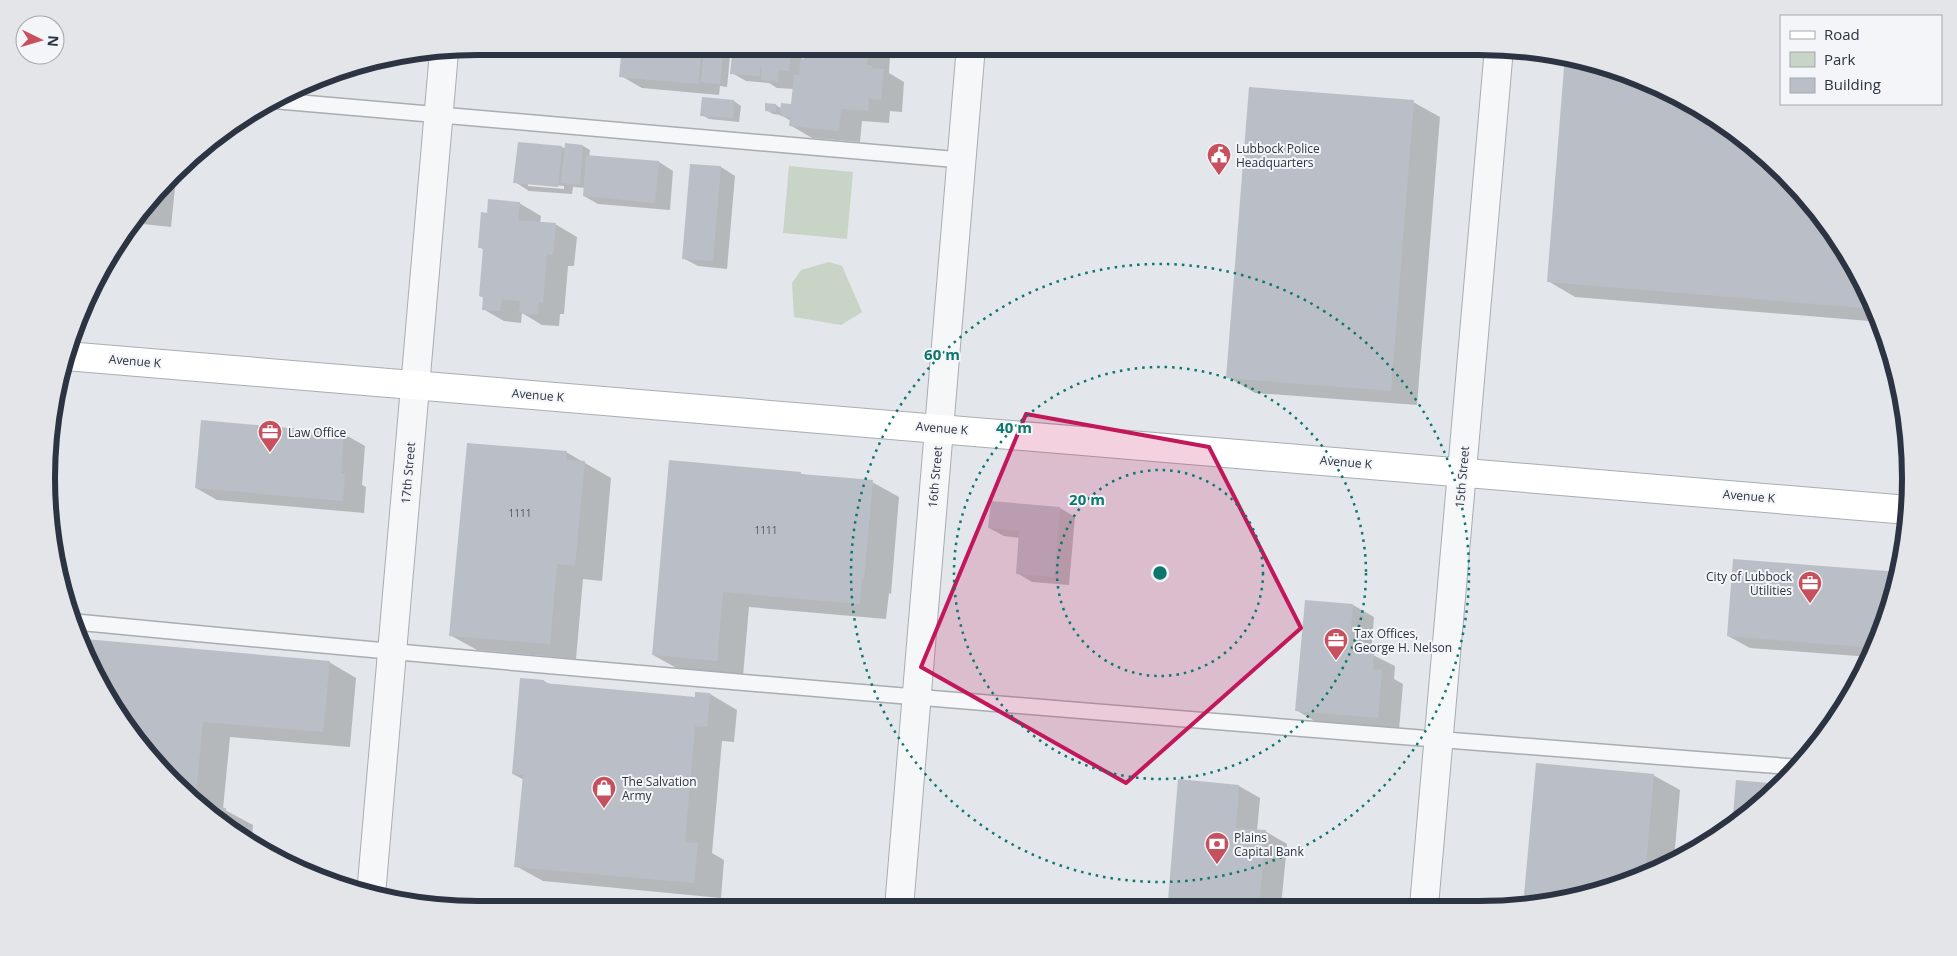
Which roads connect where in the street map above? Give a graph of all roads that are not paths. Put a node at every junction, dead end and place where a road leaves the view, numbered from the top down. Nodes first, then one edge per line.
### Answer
1 (970, 55) edge
2 (1498, 56) edge
3 (444, 57) edge
4 (286, 102) edge
5 (439, 115) junction
6 (961, 160) junction
7 (73, 357) edge
8 (416, 385) junction
9 (939, 428) junction
10 (1462, 472) junction
11 (1901, 509) edge
12 (80, 622) edge
13 (392, 652) junction
14 (916, 697) junction
15 (1439, 740) junction
16 (1788, 766) edge
17 (373, 888) edge
18 (900, 901) edge
19 (1424, 901) edge

1 - 6 street, 16th Street
2 - 10 street, 15th Street
3 - 5 street, 17th Street
4 - 5 lane
5 - 6 lane
5 - 8 street, 17th Street
6 - 9 street, 16th Street
7 - 8 main road, Avenue K
8 - 9 main road, Avenue K
8 - 13 street, 17th Street
9 - 10 main road, Avenue K
9 - 14 street, 16th Street
10 - 11 main road, Avenue K
10 - 15 street, 15th Street
12 - 13 lane
13 - 14 lane
13 - 17 street, 17th Street
14 - 15 lane
14 - 18 street, 16th Street
15 - 16 lane
15 - 19 street, 15th Street

